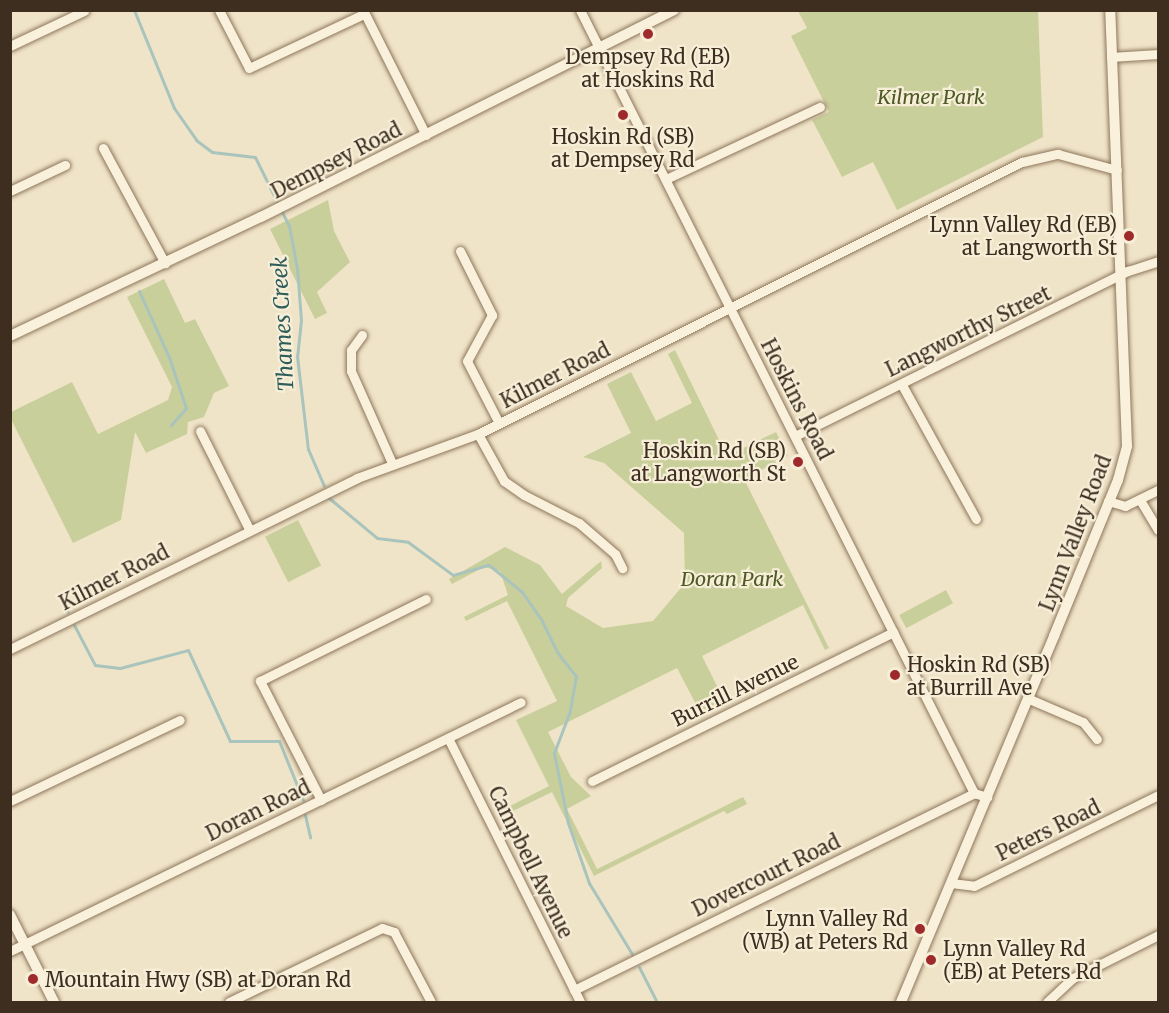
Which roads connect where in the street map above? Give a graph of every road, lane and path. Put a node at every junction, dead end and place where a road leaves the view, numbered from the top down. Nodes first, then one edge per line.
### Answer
1 (219, 10) edge
2 (580, 10) edge
3 (674, 10) edge
4 (1110, 10) edge
5 (84, 11) edge
6 (364, 12) edge
7 (10, 46) edge
8 (599, 48) junction
9 (1158, 54) edge
10 (1111, 57) junction
11 (820, 107) dead end
12 (426, 135) junction
13 (103, 148) dead end
14 (65, 165) dead end
15 (1117, 170) junction
16 (666, 179) junction
17 (10, 191) edge
18 (460, 251) dead end
19 (1158, 261) edge
20 (165, 262) junction
21 (1121, 275) junction
22 (730, 307) junction
23 (362, 335) dead end
24 (10, 336) edge
25 (902, 384) junction
26 (499, 423) junction
27 (200, 430) dead end
28 (478, 434) junction
29 (795, 436) junction
30 (392, 463) junction
31 (1158, 490) edge
32 (1140, 500) junction
33 (1108, 501) junction
34 (976, 519) dead end
35 (249, 529) junction
36 (1158, 530) edge
37 (622, 568) dead end
38 (426, 599) dead end
39 (893, 632) junction
40 (10, 649) edge
41 (1027, 698) junction
42 (521, 702) dead end
43 (180, 720) dead end
44 (448, 738) junction
45 (1097, 739) dead end
46 (592, 781) dead end
47 (974, 793) junction
48 (1158, 795) edge
49 (987, 797) junction
50 (321, 800) junction
51 (10, 801) edge
52 (951, 883) junction
53 (10, 915) edge
54 (1158, 935) edge
55 (24, 943) junction
56 (10, 951) edge
57 (574, 990) junction
58 (54, 1002) edge
59 (229, 1002) edge
60 (431, 1002) edge
61 (580, 1002) edge
62 (901, 1002) edge
63 (1047, 1002) edge

1 - 6 street
2 - 8 street, Hoskins Road
3 - 8 street, Dempsey Road
4 - 10 street, Lynn Valley Road
5 - 7 street
6 - 12 street
8 - 12 street, Dempsey Road
8 - 16 street, Hoskins Road
9 - 10 street
10 - 15 street, Lynn Valley Road
11 - 16 street
12 - 20 street, Dempsey Road
13 - 20 street
14 - 17 street
15 - 21 street, Lynn Valley Road
15 - 22 street, Kilmer Road
16 - 22 street, Hoskins Road
18 - 26 street
19 - 21 street, Langworthy Street
20 - 24 street, Dempsey Road
21 - 25 street, Langworthy Street
21 - 33 street, Lynn Valley Road
22 - 26 street, Kilmer Road
22 - 29 street, Hoskins Road
23 - 30 street
25 - 29 street, Langworthy Street
25 - 34 street
26 - 28 street, Kilmer Road
27 - 35 street
28 - 30 street, Kilmer Road
28 - 37 street
29 - 39 street, Hoskins Road
30 - 35 street, Kilmer Road
31 - 32 street
32 - 33 street
32 - 36 street
33 - 41 street, Lynn Valley Road
35 - 40 street, Kilmer Road
38 - 50 street
39 - 46 street, Burrill Avenue
39 - 47 street, Hoskins Road
41 - 45 street
41 - 49 street, Lynn Valley Road
42 - 44 street, Doran Road
43 - 51 street
44 - 50 street, Doran Road
44 - 57 street, Campbell Avenue
47 - 49 street
47 - 57 street, Dovercourt Road
48 - 52 street, Peters Road
49 - 52 street, Lynn Valley Road
50 - 55 street, Doran Road
52 - 62 street, Lynn Valley Road
53 - 55 street
54 - 63 street
55 - 56 street, Doran Road
55 - 58 street
57 - 61 street, Campbell Avenue
59 - 60 street

